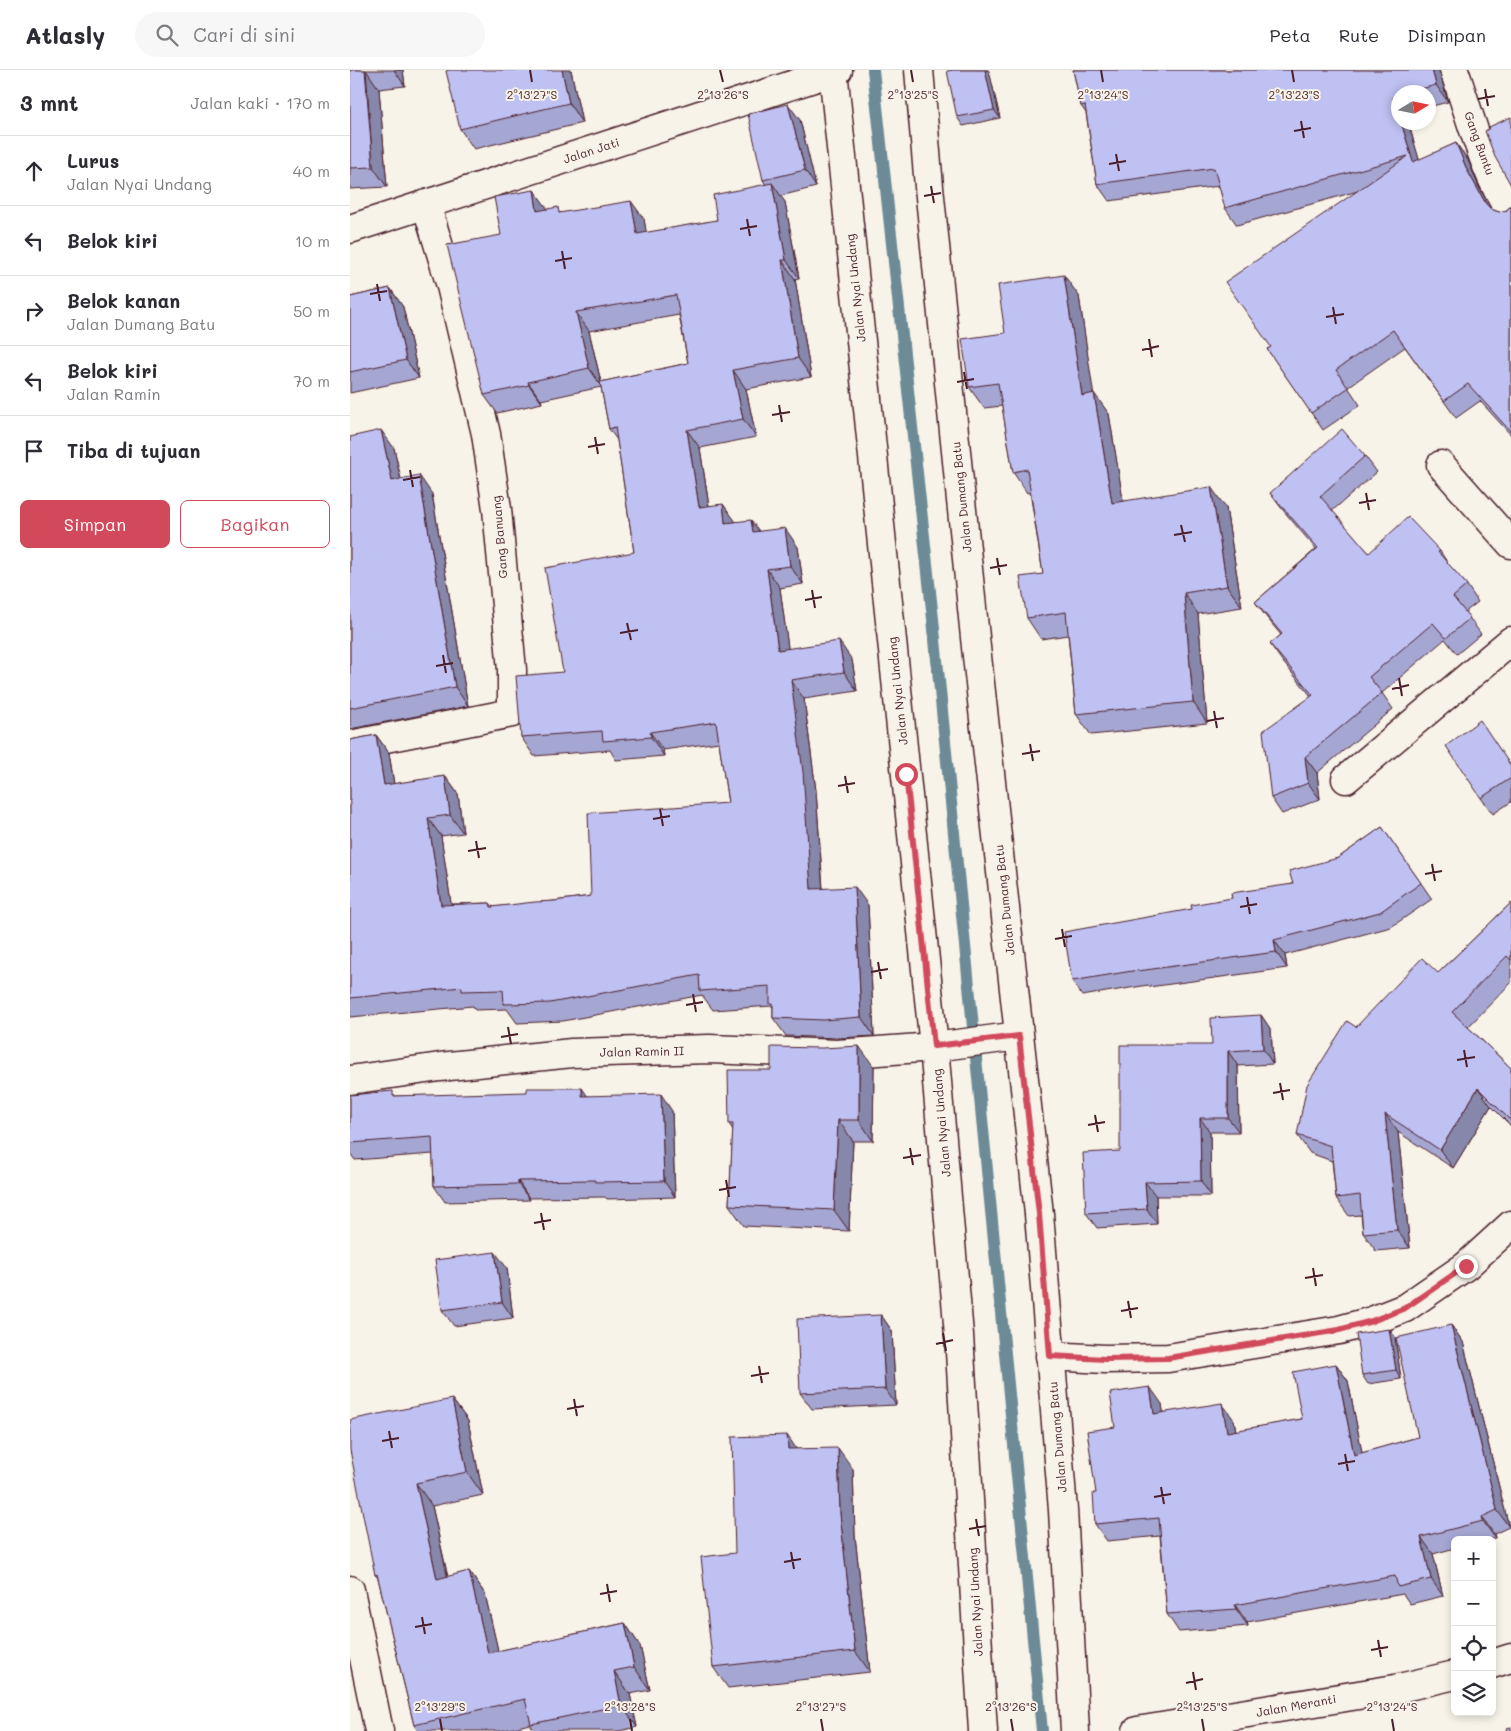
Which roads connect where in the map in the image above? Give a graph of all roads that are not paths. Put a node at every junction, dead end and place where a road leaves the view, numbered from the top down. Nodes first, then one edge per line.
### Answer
1 (835, 70) edge
2 (919, 70) edge
3 (1454, 70) edge
4 (426, 204) junction
5 (1511, 213) edge
6 (350, 229) edge
7 (1440, 465) dead end
8 (1511, 544) edge
9 (1511, 641) edge
10 (350, 745) edge
11 (1346, 779) dead end
12 (1009, 1038) junction
13 (944, 1046) junction
14 (350, 1080) edge
15 (1511, 1226) edge
16 (1050, 1356) junction
17 (350, 1590) edge
18 (1511, 1658) edge
19 (1496, 1663) edge
20 (1451, 1676) edge
21 (379, 1731) edge
22 (983, 1731) edge
23 (1075, 1731) edge
24 (1137, 1731) edge

1 - 4 street, Jalan Jati
1 - 13 street, Jalan Nyai Undang
2 - 12 street, Jalan Dumang Batu
3 - 5 street, Gang Buntu
4 - 6 street, Jalan Jati
4 - 10 street, Gang Banuang
7 - 8 street
9 - 11 street
12 - 13 street, Jalan Ramin II
12 - 16 street, Jalan Dumang Batu
13 - 14 street, Jalan Ramin II
13 - 22 street, Jalan Nyai Undang
15 - 16 street
16 - 23 street, Jalan Dumang Batu
17 - 21 street
18 - 19 street
20 - 24 street, Jalan Meranti

